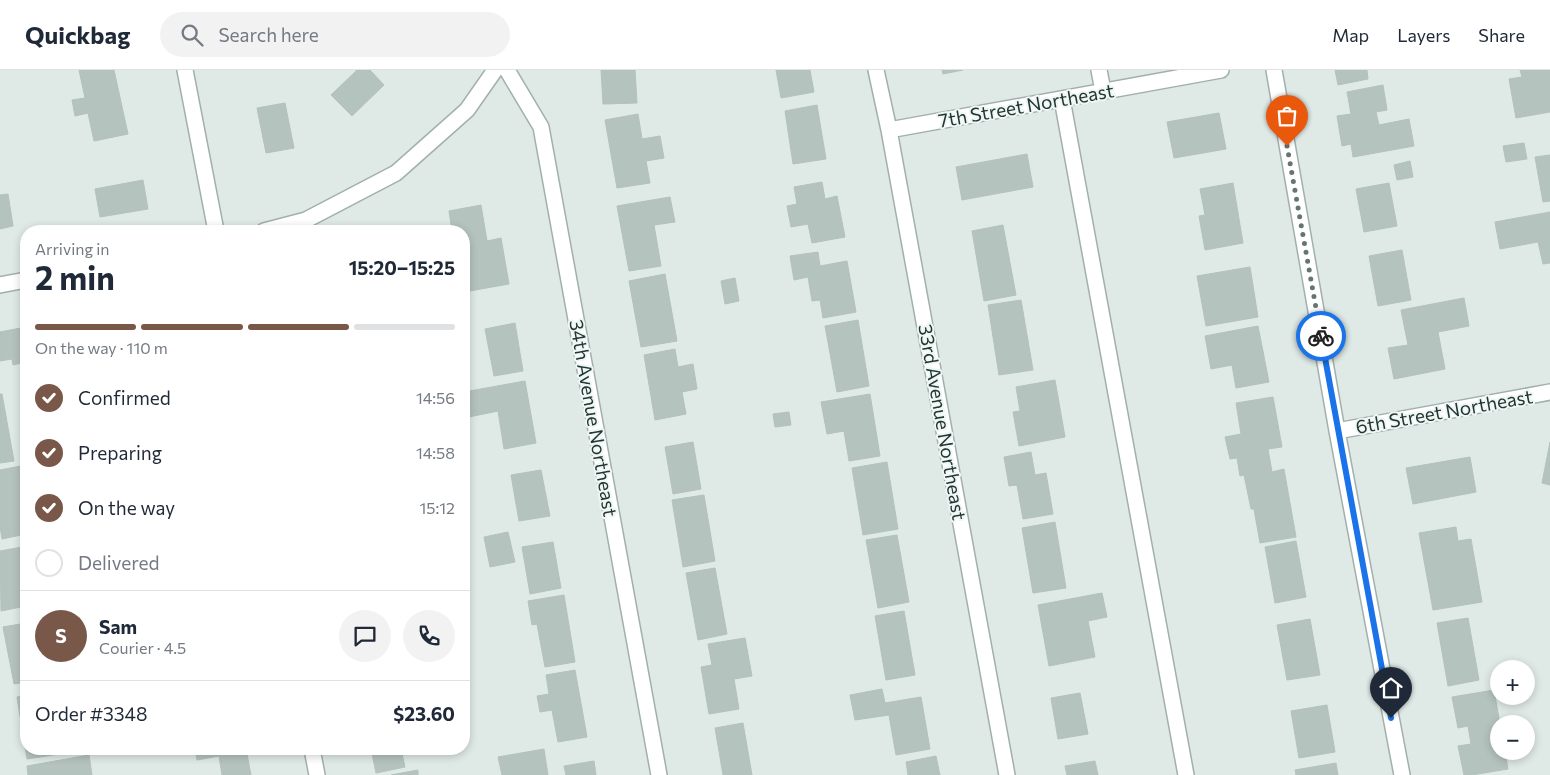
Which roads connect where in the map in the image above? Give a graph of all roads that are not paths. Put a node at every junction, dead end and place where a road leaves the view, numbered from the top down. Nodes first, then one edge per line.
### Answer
1 (185, 70) edge
2 (495, 70) edge
3 (507, 70) edge
4 (876, 70) edge
5 (1099, 70) edge
6 (1222, 70) edge
7 (1274, 70) edge
8 (1103, 91) junction
9 (1062, 99) junction
10 (889, 130) junction
11 (215, 225) edge
12 (287, 225) edge
13 (20, 281) edge
14 (0, 285) edge
15 (1550, 392) edge
16 (1337, 431) junction
17 (313, 755) edge
18 (317, 775) edge
19 (659, 775) edge
20 (1007, 775) edge
21 (1186, 775) edge
22 (1402, 775) edge

1 - 11 street
2 - 12 street
3 - 19 street, 34th Avenue Northeast
4 - 10 street, 33rd Avenue Northeast
5 - 8 street
6 - 8 street, 7th Street Northeast
7 - 16 street
8 - 9 street, 7th Street Northeast
9 - 10 street, 7th Street Northeast
9 - 21 street
10 - 20 street, 33rd Avenue Northeast
13 - 14 street
15 - 16 street, 6th Street Northeast
16 - 22 street
17 - 18 street

